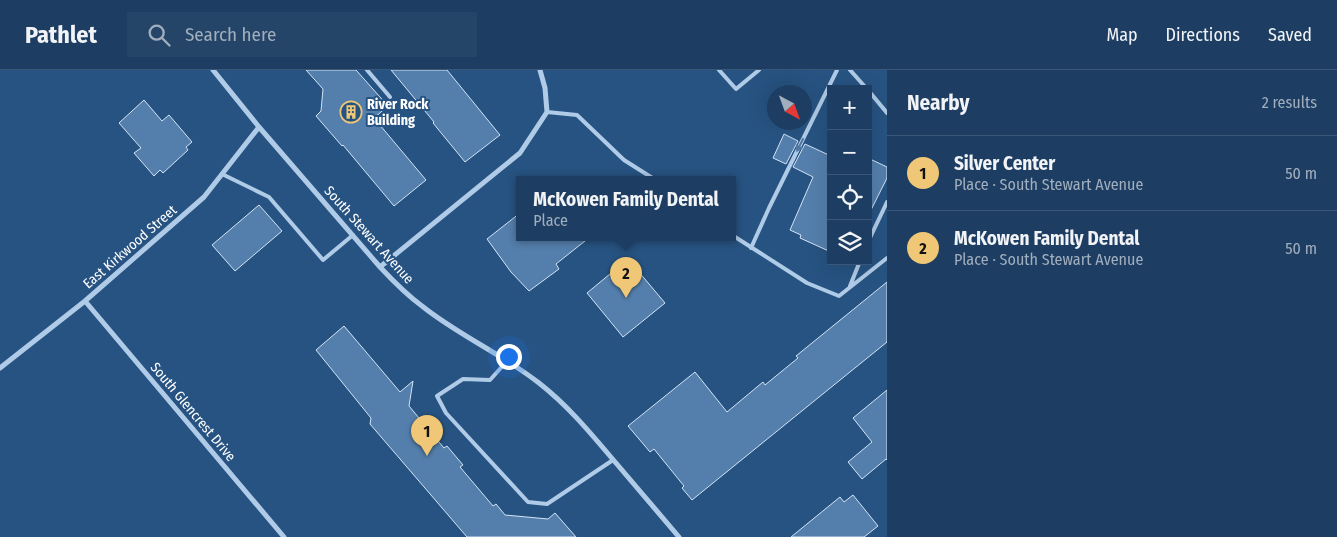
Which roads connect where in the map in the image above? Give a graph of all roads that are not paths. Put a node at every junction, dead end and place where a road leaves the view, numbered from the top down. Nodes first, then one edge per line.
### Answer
1 (213, 70) edge
2 (367, 70) edge
3 (540, 70) edge
4 (719, 70) edge
5 (759, 70) edge
6 (838, 70) edge
7 (850, 70) edge
8 (864, 85) edge
9 (872, 95) edge
10 (390, 97) dead end
11 (547, 112) junction
12 (887, 113) edge
13 (259, 127) junction
14 (222, 174) junction
15 (649, 176) edge
16 (887, 202) edge
17 (872, 234) edge
18 (353, 235) junction
19 (736, 238) edge
20 (751, 248) junction
21 (887, 258) edge
22 (858, 265) edge
23 (380, 268) junction
24 (849, 288) junction
25 (85, 301) junction
26 (508, 361) junction
27 (0, 368) edge
28 (613, 460) junction
29 (284, 537) edge
30 (679, 537) edge

1 - 13 street, South Stewart Avenue
2 - 10 lane
3 - 11 street
4 - 5 lane
6 -> 20 lane
7 - 8 lane
9 - 12 lane
11 - 15 lane
11 - 23 street
13 - 14 street, East Kirkwood Street
13 - 18 street, South Stewart Avenue
14 - 18 lane
14 - 25 street, East Kirkwood Street
16 - 17 lane
18 - 23 street, South Stewart Avenue
19 - 20 lane
20 - 24 lane
21 - 24 lane
22 - 24 lane
23 - 26 street, South Stewart Avenue
25 - 27 street, East Kirkwood Street
25 - 29 street, South Glencrest Drive
26 - 28 street, South Stewart Avenue
26 - 28 lane
28 - 30 street, South Stewart Avenue

